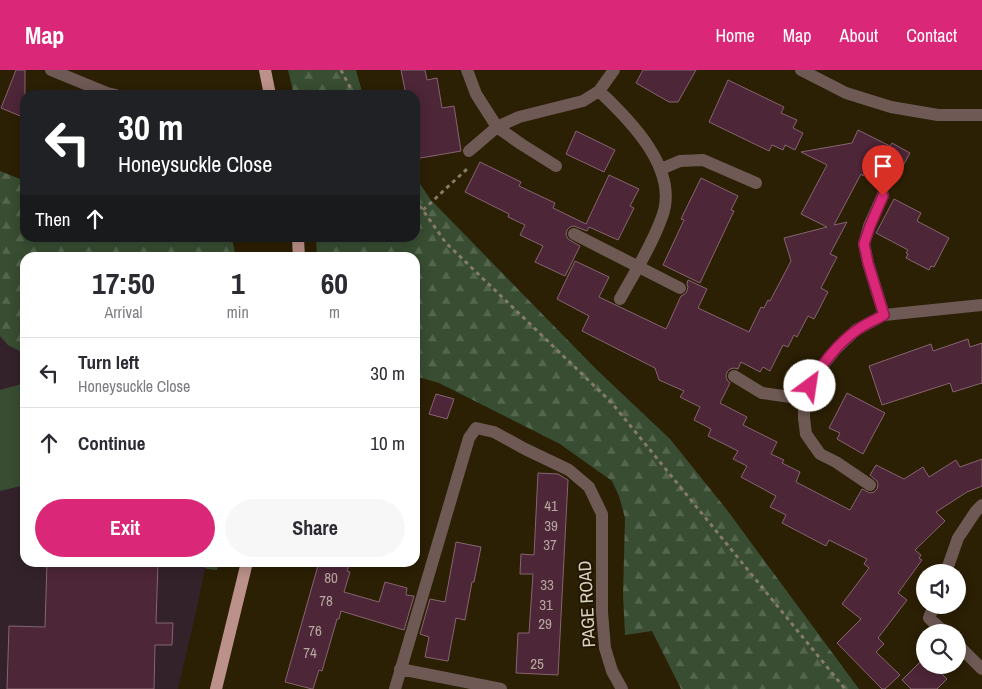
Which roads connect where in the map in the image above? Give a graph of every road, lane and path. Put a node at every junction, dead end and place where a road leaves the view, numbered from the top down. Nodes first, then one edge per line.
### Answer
1 (51, 70) edge
2 (265, 70) edge
3 (341, 70) edge
4 (467, 70) edge
5 (614, 70) edge
6 (801, 70) edge
7 (74, 74) edge
8 (104, 90) edge
9 (269, 90) edge
10 (351, 90) edge
11 (599, 91) junction
12 (982, 115) edge
13 (497, 127) junction
14 (470, 151) joint
15 (556, 166) dead end
16 (661, 169) junction
17 (756, 183) dead end
18 (883, 196) dead end
19 (420, 206) edge
20 (423, 210) junction
21 (574, 234) dead end
22 (638, 266) junction
23 (680, 288) dead end
24 (620, 299) dead end
25 (982, 306) edge
26 (884, 315) junction
27 (734, 376) dead end
28 (804, 399) junction
29 (870, 485) dead end
30 (982, 506) edge
31 (949, 564) edge
32 (246, 567) edge
33 (931, 614) edge
34 (935, 624) edge
35 (966, 653) edge
36 (982, 669) edge
37 (400, 670) junction
38 (216, 689) edge
39 (395, 689) edge
40 (501, 689) edge
41 (622, 689) edge
42 (845, 689) edge

1 - 7 street
2 - 9 main road
3 - 10 path
4 - 13 street
5 - 11 street
6 - 12 street
7 - 8 street
11 - 13 street
11 - 16 street
13 - 14 street
13 - 15 street
14 - 20 path
16 - 17 street
16 - 22 street
18 - 26 street
19 - 20 path
20 - 42 path
21 - 22 street
22 - 23 street
22 - 24 street
25 - 26 street
26 - 28 street
27 - 28 street
28 - 29 street
30 - 31 street
32 - 38 main road
33 - 34 street
35 - 36 street
37 - 39 street
37 - 40 street
37 - 41 street, PAGE ROAD

